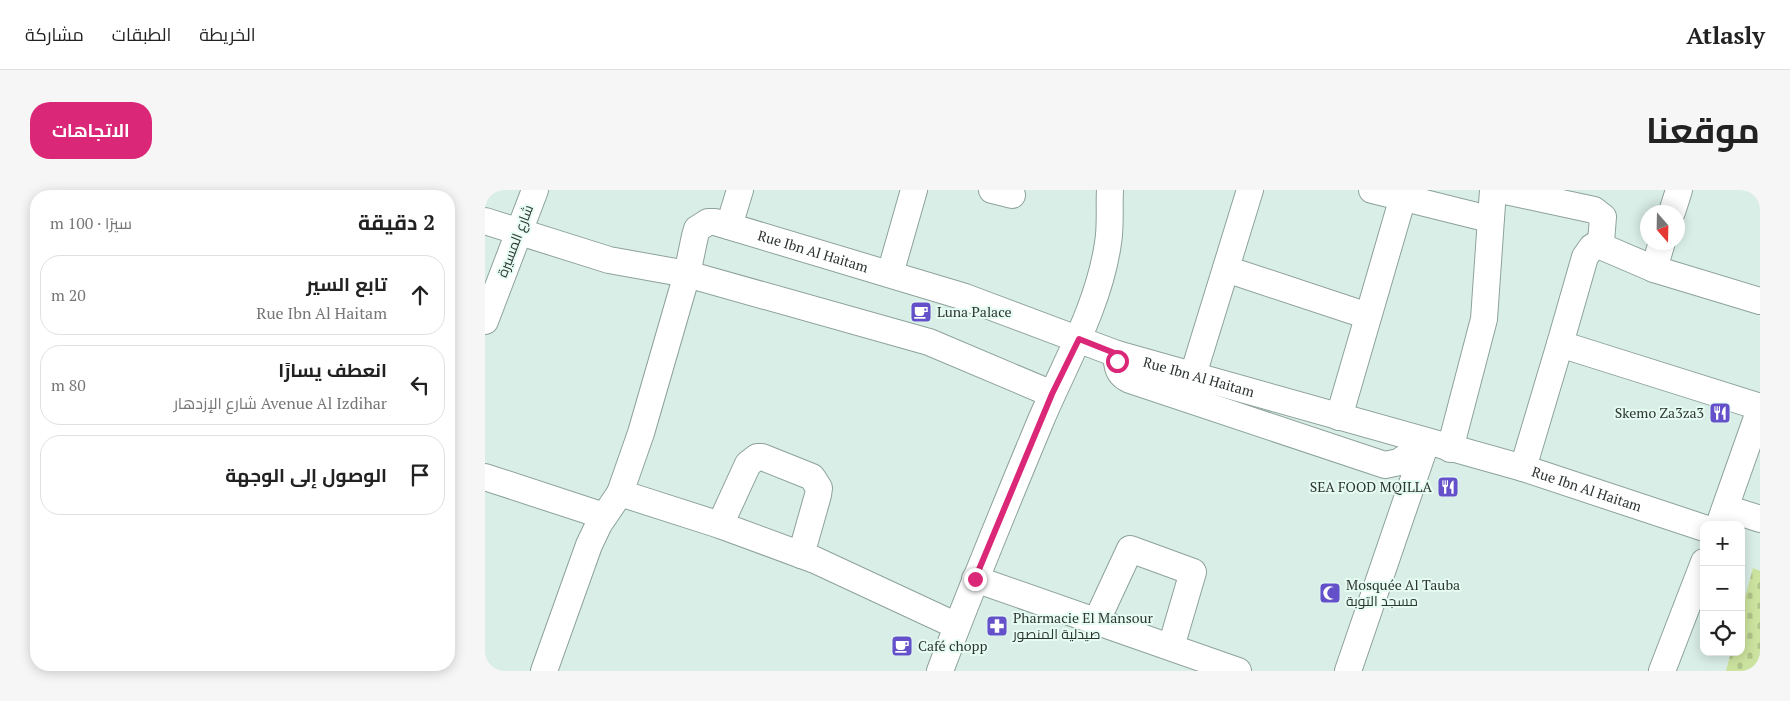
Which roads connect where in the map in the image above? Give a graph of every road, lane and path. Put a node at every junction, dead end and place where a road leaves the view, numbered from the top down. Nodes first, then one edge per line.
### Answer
1 (535, 190) edge
2 (740, 190) edge
3 (913, 190) edge
4 (1110, 190) edge
5 (1251, 190) edge
6 (1372, 190) edge
7 (1493, 190) edge
8 (1501, 190) edge
9 (1679, 190) edge
10 (1403, 197) junction
11 (1674, 205) edge
12 (1489, 219) junction
13 (485, 221) edge
14 (729, 226) junction
15 (518, 233) junction
16 (1601, 242) junction
17 (1660, 250) edge
18 (1226, 269) junction
19 (1654, 269) junction
20 (687, 274) junction
21 (890, 274) junction
22 (1760, 301) edge
23 (1368, 316) junction
24 (485, 321) edge
25 (1079, 339) junction
26 (1559, 344) junction
27 (1117, 354) junction
28 (1193, 376) junction
29 (1052, 394) junction
30 (1339, 417) junction
31 (1759, 419) edge
32 (1438, 446) junction
33 (1523, 468) junction
34 (485, 477) edge
35 (620, 493) junction
36 (604, 516) junction
37 (1723, 516) edge
38 (1760, 519) edge
39 (720, 525) junction
40 (1700, 527) edge
41 (801, 555) junction
42 (1702, 566) edge
43 (975, 579) junction
44 (1097, 620) junction
45 (957, 626) junction
46 (1171, 647) junction
47 (544, 671) edge
48 (941, 671) edge
49 (1238, 671) edge
50 (1348, 671) edge
51 (1662, 671) edge

1 - 15 street, شارع المسيرة
2 - 14 street
3 - 21 street
4 - 25 street
5 - 18 street
6 - 10 street
7 - 12 street
8 - 16 street
9 - 11 street
10 - 12 street
10 - 23 street
12 - 32 street
13 - 15 street
14 - 20 street, Rue Ibn Al Haitam
14 - 21 street, Rue Ibn Al Haitam
15 - 20 street
15 - 24 street, شارع المسيرة
16 - 19 street
16 - 26 street
17 - 19 street
18 - 23 street
18 - 28 street
19 - 22 street
20 - 29 street
20 - 35 street
21 - 25 street, Rue Ibn Al Haitam
23 - 30 street
25 - 27 street, Rue Ibn Al Haitam
25 - 29 street
26 - 31 street
26 - 33 street
27 - 28 street, Rue Ibn Al Haitam
27 - 32 street
28 - 30 street, Rue Ibn Al Haitam
29 - 43 street
30 - 32 street, Rue Ibn Al Haitam
31 - 37 street
32 - 33 street, Rue Ibn Al Haitam
32 - 50 street
33 - 40 street, Rue Ibn Al Haitam
34 - 36 street
35 - 36 street
35 - 39 street
36 - 47 street
37 - 38 street
39 - 41 street
39 - 41 street
41 - 45 street
42 - 51 street
43 - 44 street
43 - 45 street
44 - 46 street
44 - 46 street
45 - 48 street
46 - 49 street

